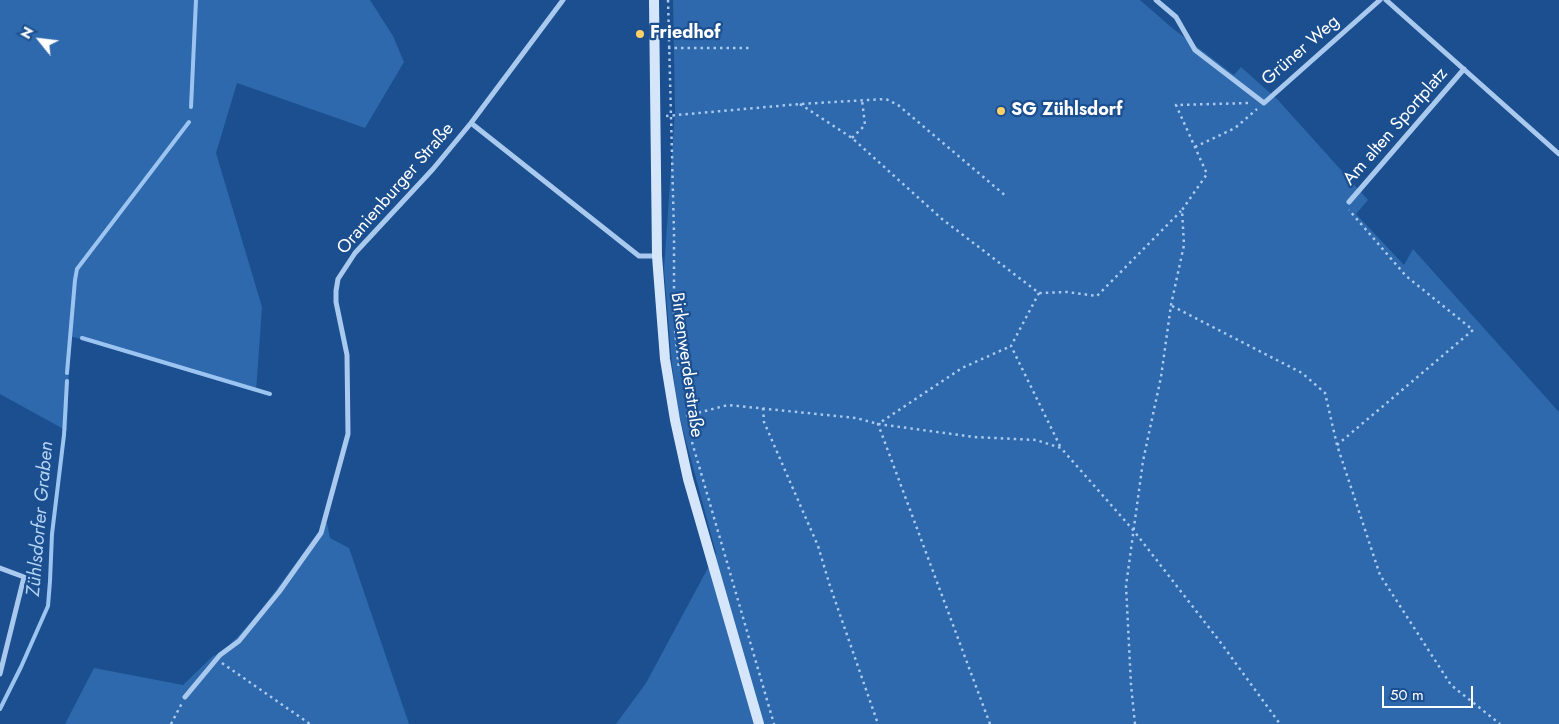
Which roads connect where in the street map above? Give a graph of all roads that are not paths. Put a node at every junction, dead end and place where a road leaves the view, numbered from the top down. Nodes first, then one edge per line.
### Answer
1 (563, 0) edge
2 (654, 0) edge
3 (1156, 0) edge
4 (1380, 0) edge
5 (1386, 0) edge
6 (1464, 69) junction
7 (471, 123) junction
8 (1559, 154) edge
9 (1349, 202) road end
10 (657, 256) junction
11 (0, 568) edge
12 (0, 674) edge
13 (185, 697) road end
14 (759, 724) edge

1 - 7 street, Oranienburger Straße
2 - 10 street, Birkenwerderstraße
3 - 4 street, Grüner Weg
5 - 6 street
6 - 8 street
6 - 9 street, Am alten Sportplatz
7 - 10 street, Oranienburger Straße
7 - 13 street, Oranienburger Straße
10 - 14 street, Birkenwerderstraße
11 - 12 street

